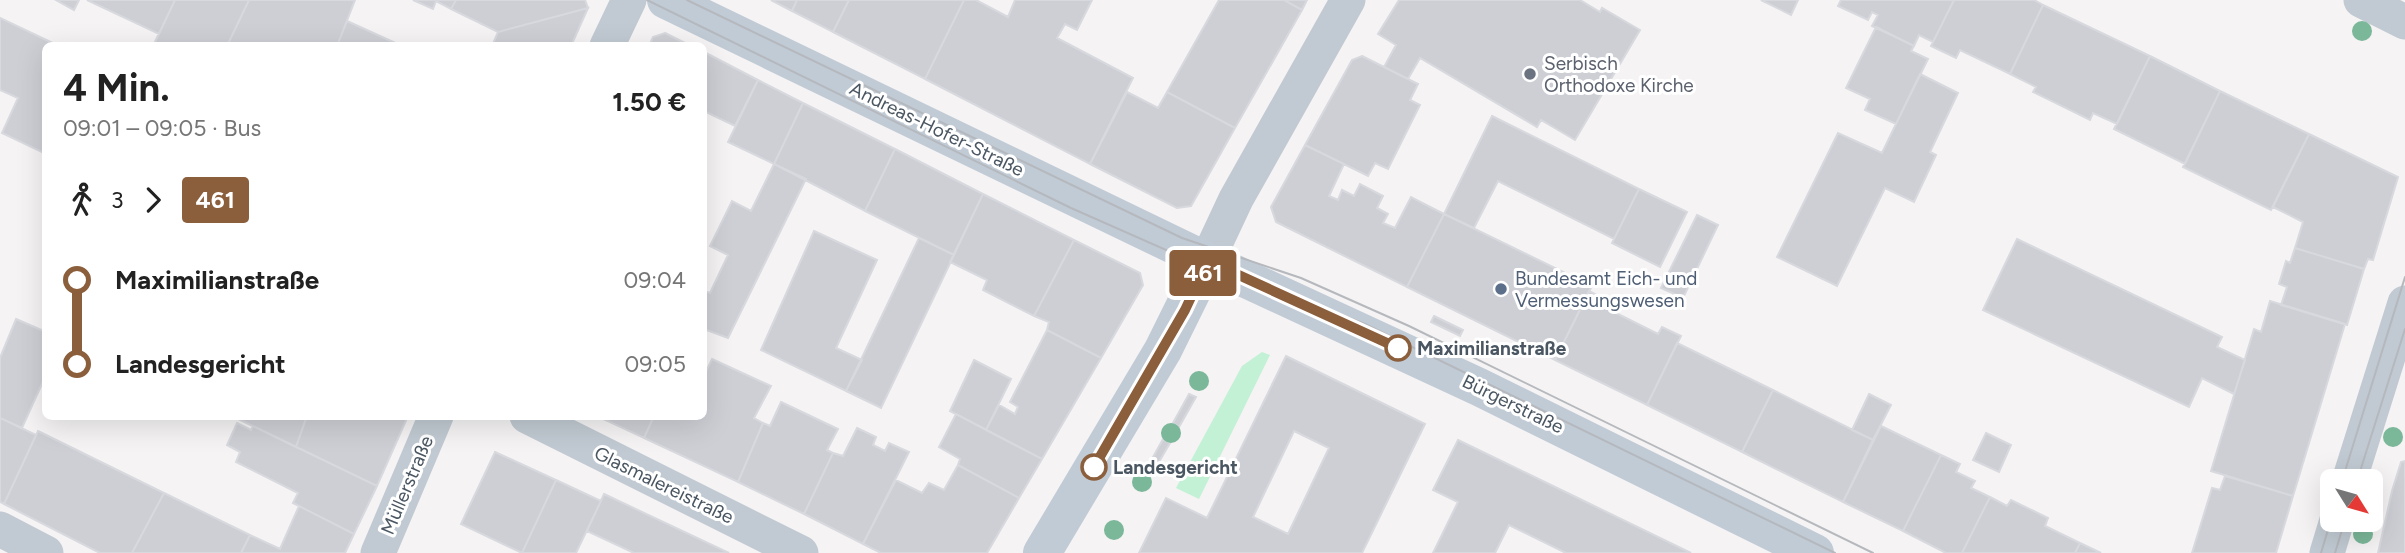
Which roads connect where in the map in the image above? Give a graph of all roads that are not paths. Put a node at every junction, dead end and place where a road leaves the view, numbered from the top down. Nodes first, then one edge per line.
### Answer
1 (629, 0) edge
2 (666, 0) edge
3 (1348, 0) edge
4 (2361, 0) edge
5 (2405, 22) edge
6 (609, 42) edge
7 (1208, 261) junction
8 (2405, 303) edge
9 (434, 420) edge
10 (535, 420) edge
11 (2353, 469) edge
12 (0, 529) edge
13 (2333, 532) edge
14 (1762, 541) edge
15 (46, 553) edge
16 (378, 553) edge
17 (802, 553) edge
18 (1042, 553) edge
19 (1815, 553) edge
20 (2327, 553) edge

1 - 6 street
2 - 7 street, Andreas-Hofer-Straße
3 - 7 street
4 - 5 street
7 - 14 street, Bürgerstraße
7 - 18 street
8 - 11 street
9 - 16 street, Müllerstraße
10 - 17 street, Glasmalereistraße
12 - 15 street
13 - 20 street
14 - 19 street, Bürgerstraße

